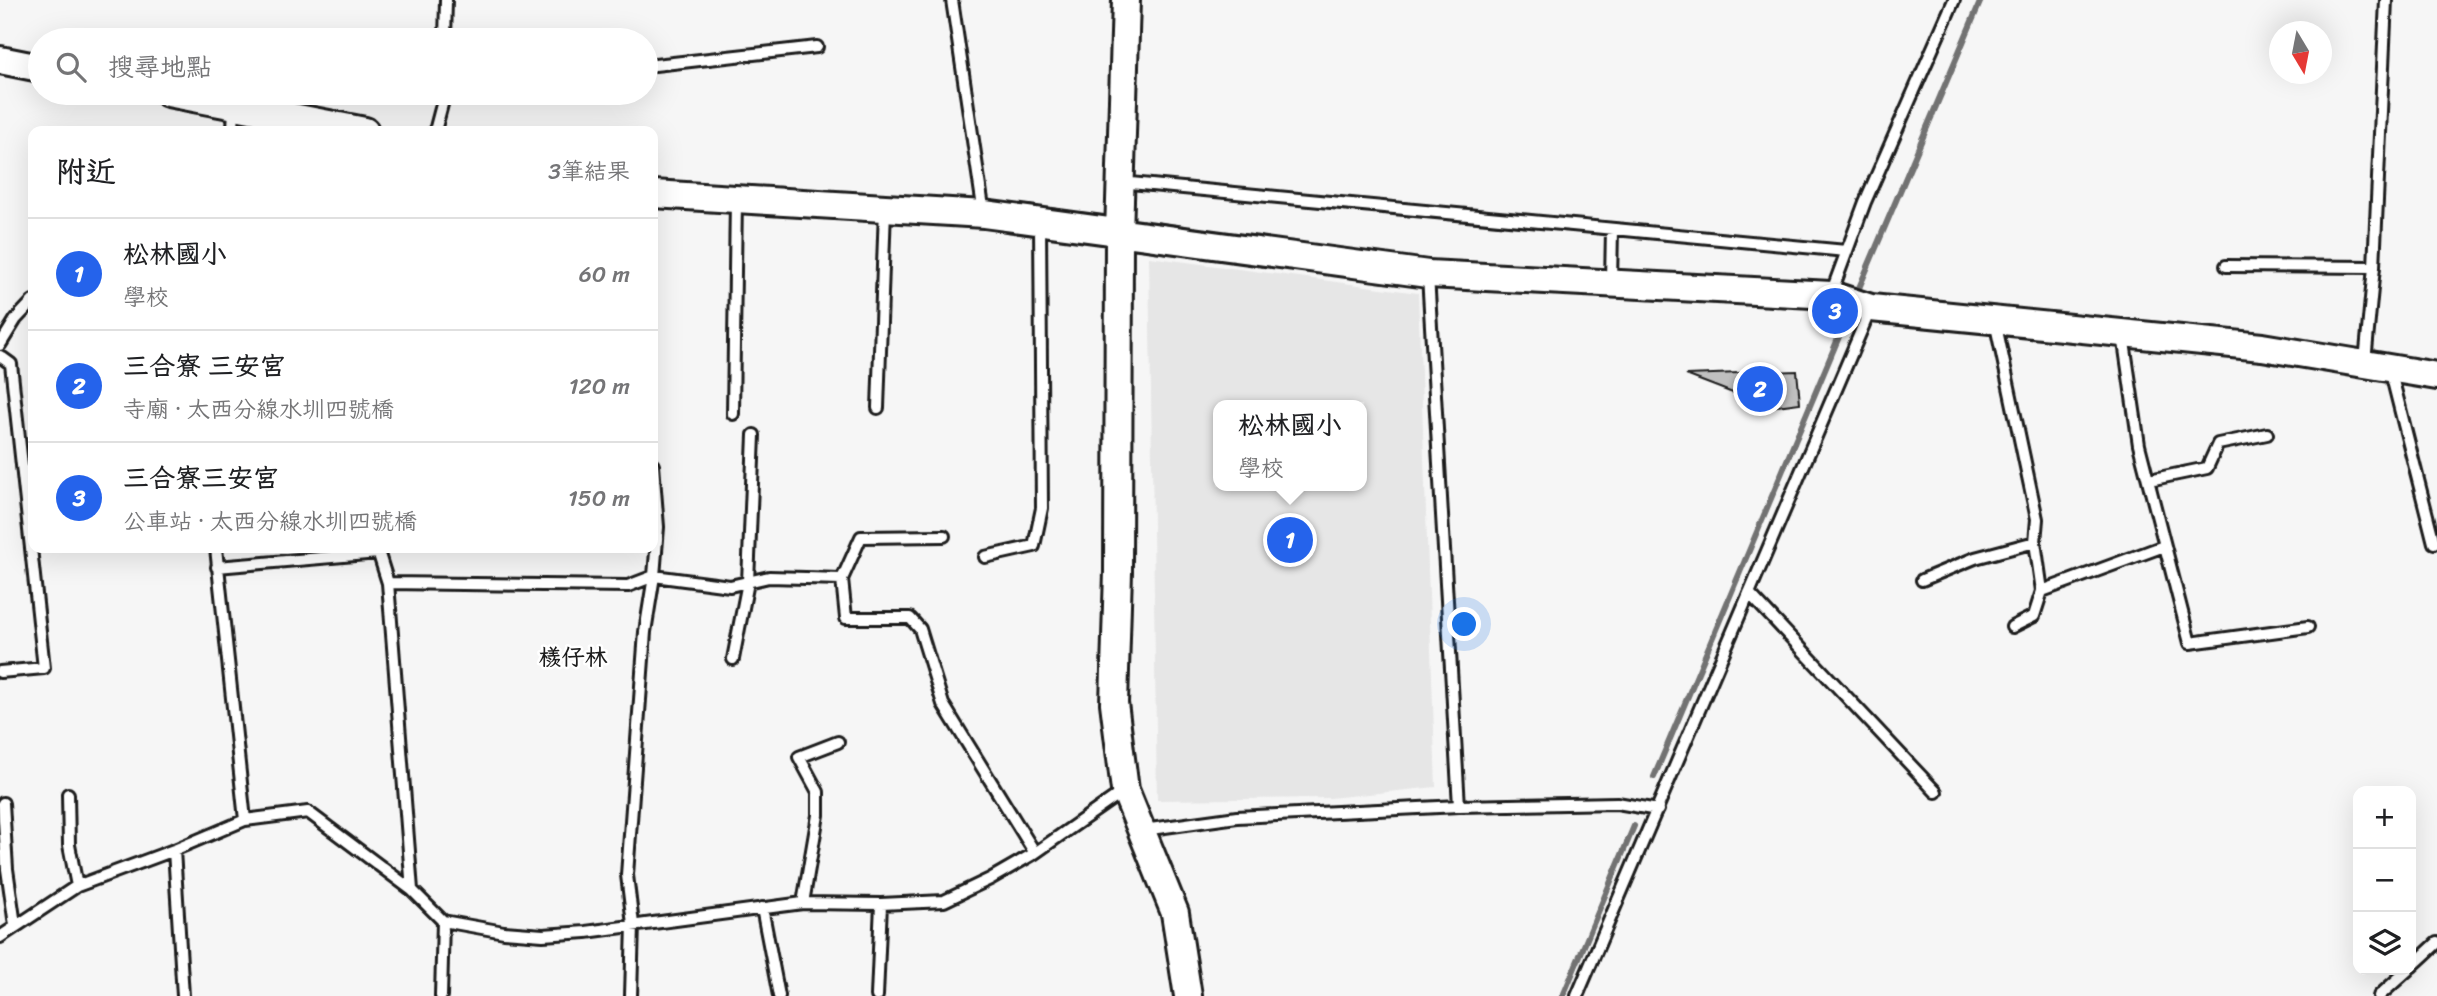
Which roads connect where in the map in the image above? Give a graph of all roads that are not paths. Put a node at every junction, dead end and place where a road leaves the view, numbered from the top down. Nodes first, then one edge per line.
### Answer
1 (446, 0) edge
2 (952, 0) edge
3 (1126, 0) edge
4 (1954, 0) edge
5 (2386, 0) edge
6 (445, 28) edge
7 (817, 47) dead end
8 (0, 60) edge
9 (658, 65) edge
10 (28, 66) edge
11 (199, 105) edge
12 (442, 105) edge
13 (233, 118) edge
14 (316, 126) edge
15 (436, 126) edge
16 (1120, 182) junction
17 (658, 194) edge
18 (736, 199) junction
19 (885, 207) junction
20 (984, 214) junction
21 (1040, 223) junction
22 (1612, 229) junction
23 (1119, 234) junction
24 (1846, 251) junction
25 (2226, 266) dead end
26 (2374, 267) junction
27 (1428, 274) junction
28 (1611, 285) junction
29 (1831, 295) junction
30 (28, 306) edge
31 (1871, 308) junction
32 (1995, 320) junction
33 (2122, 332) junction
34 (0, 345) edge
35 (0, 356) edge
36 (2378, 365) junction
37 (2437, 376) edge
38 (878, 408) dead end
39 (733, 414) dead end
40 (2267, 434) dead end
41 (754, 435) dead end
42 (2149, 480) junction
43 (28, 521) edge
44 (944, 536) dead end
45 (2035, 541) junction
46 (2434, 542) dead end
47 (2164, 546) junction
48 (32, 553) edge
49 (216, 553) edge
50 (349, 553) edge
51 (378, 553) edge
52 (656, 553) edge
53 (985, 557) dead end
54 (217, 567) junction
55 (654, 576) junction
56 (842, 579) junction
57 (1922, 580) dead end
58 (748, 582) junction
59 (388, 583) junction
60 (2042, 591) junction
61 (1749, 593) junction
62 (2012, 626) dead end
63 (2308, 627) dead end
64 (733, 659) dead end
65 (0, 673) edge
66 (838, 742) dead end
67 (1125, 790) junction
68 (1936, 792) dead end
69 (68, 794) dead end
70 (3, 803) dead end
71 (1459, 806) junction
72 (1658, 810) junction
73 (245, 820) junction
74 (1141, 831) junction
75 (174, 850) junction
76 (1035, 853) junction
77 (77, 886) junction
78 (412, 890) junction
79 (803, 903) junction
80 (881, 904) junction
81 (762, 908) junction
82 (443, 922) junction
83 (633, 924) junction
84 (15, 925) junction
85 (0, 937) edge
86 (2437, 943) edge
87 (2416, 962) edge
88 (2402, 975) edge
89 (183, 996) edge
90 (441, 996) edge
91 (631, 996) edge
92 (779, 996) edge
93 (877, 996) edge
94 (1188, 996) edge
95 (1577, 996) edge
96 (2379, 996) edge

1 - 6 lane
2 - 20 lane
3 - 16 street
4 - 24 lane
5 - 26 lane
7 - 9 lane
8 - 10 street
11 - 13 street
12 - 15 lane
13 - 14 street
16 - 22 lane
16 - 23 street
17 - 18 street
18 - 19 street
18 - 39 lane
19 - 20 street
19 - 38 lane
20 - 21 street
21 - 23 street
21 - 53 lane
22 - 24 lane
22 - 28 lane
23 - 27 street
23 - 67 street
24 - 29 lane
25 - 26 lane
26 - 36 lane
27 - 28 street
27 - 71 lane
28 - 29 street
29 - 31 street
30 - 34 lane
31 - 32 street
31 - 61 lane
32 - 33 street
32 - 45 lane
33 - 36 street
33 - 42 lane
35 - 43 lane
36 - 37 street
36 - 46 lane
40 - 42 lane
41 - 58 lane
42 - 47 lane
44 - 56 lane
45 - 57 lane
45 - 60 lane
47 - 60 lane
47 - 63 lane
48 - 65 lane
49 - 54 lane
50 - 54 lane
51 - 59 lane
52 - 55 lane
54 - 73 lane
55 - 58 lane
55 - 59 lane
55 - 83 lane
56 - 58 lane
56 - 76 lane
58 - 64 lane
59 - 78 lane
60 - 62 lane
61 - 68 lane
61 - 72 lane
66 - 79 lane
67 - 74 street
67 - 76 lane
69 - 77 lane
70 - 84 lane
71 - 72 lane
71 - 74 lane
72 - 95 lane
73 - 75 lane
73 - 78 lane
74 - 94 street
75 - 77 lane
75 - 89 lane
76 - 80 lane
77 - 84 lane
78 - 82 lane
79 - 80 lane
79 - 81 lane
80 - 93 lane
81 - 83 lane
81 - 92 lane
82 - 83 lane
82 - 90 lane
83 - 91 lane
84 - 85 lane
86 - 87 lane
88 - 96 lane

